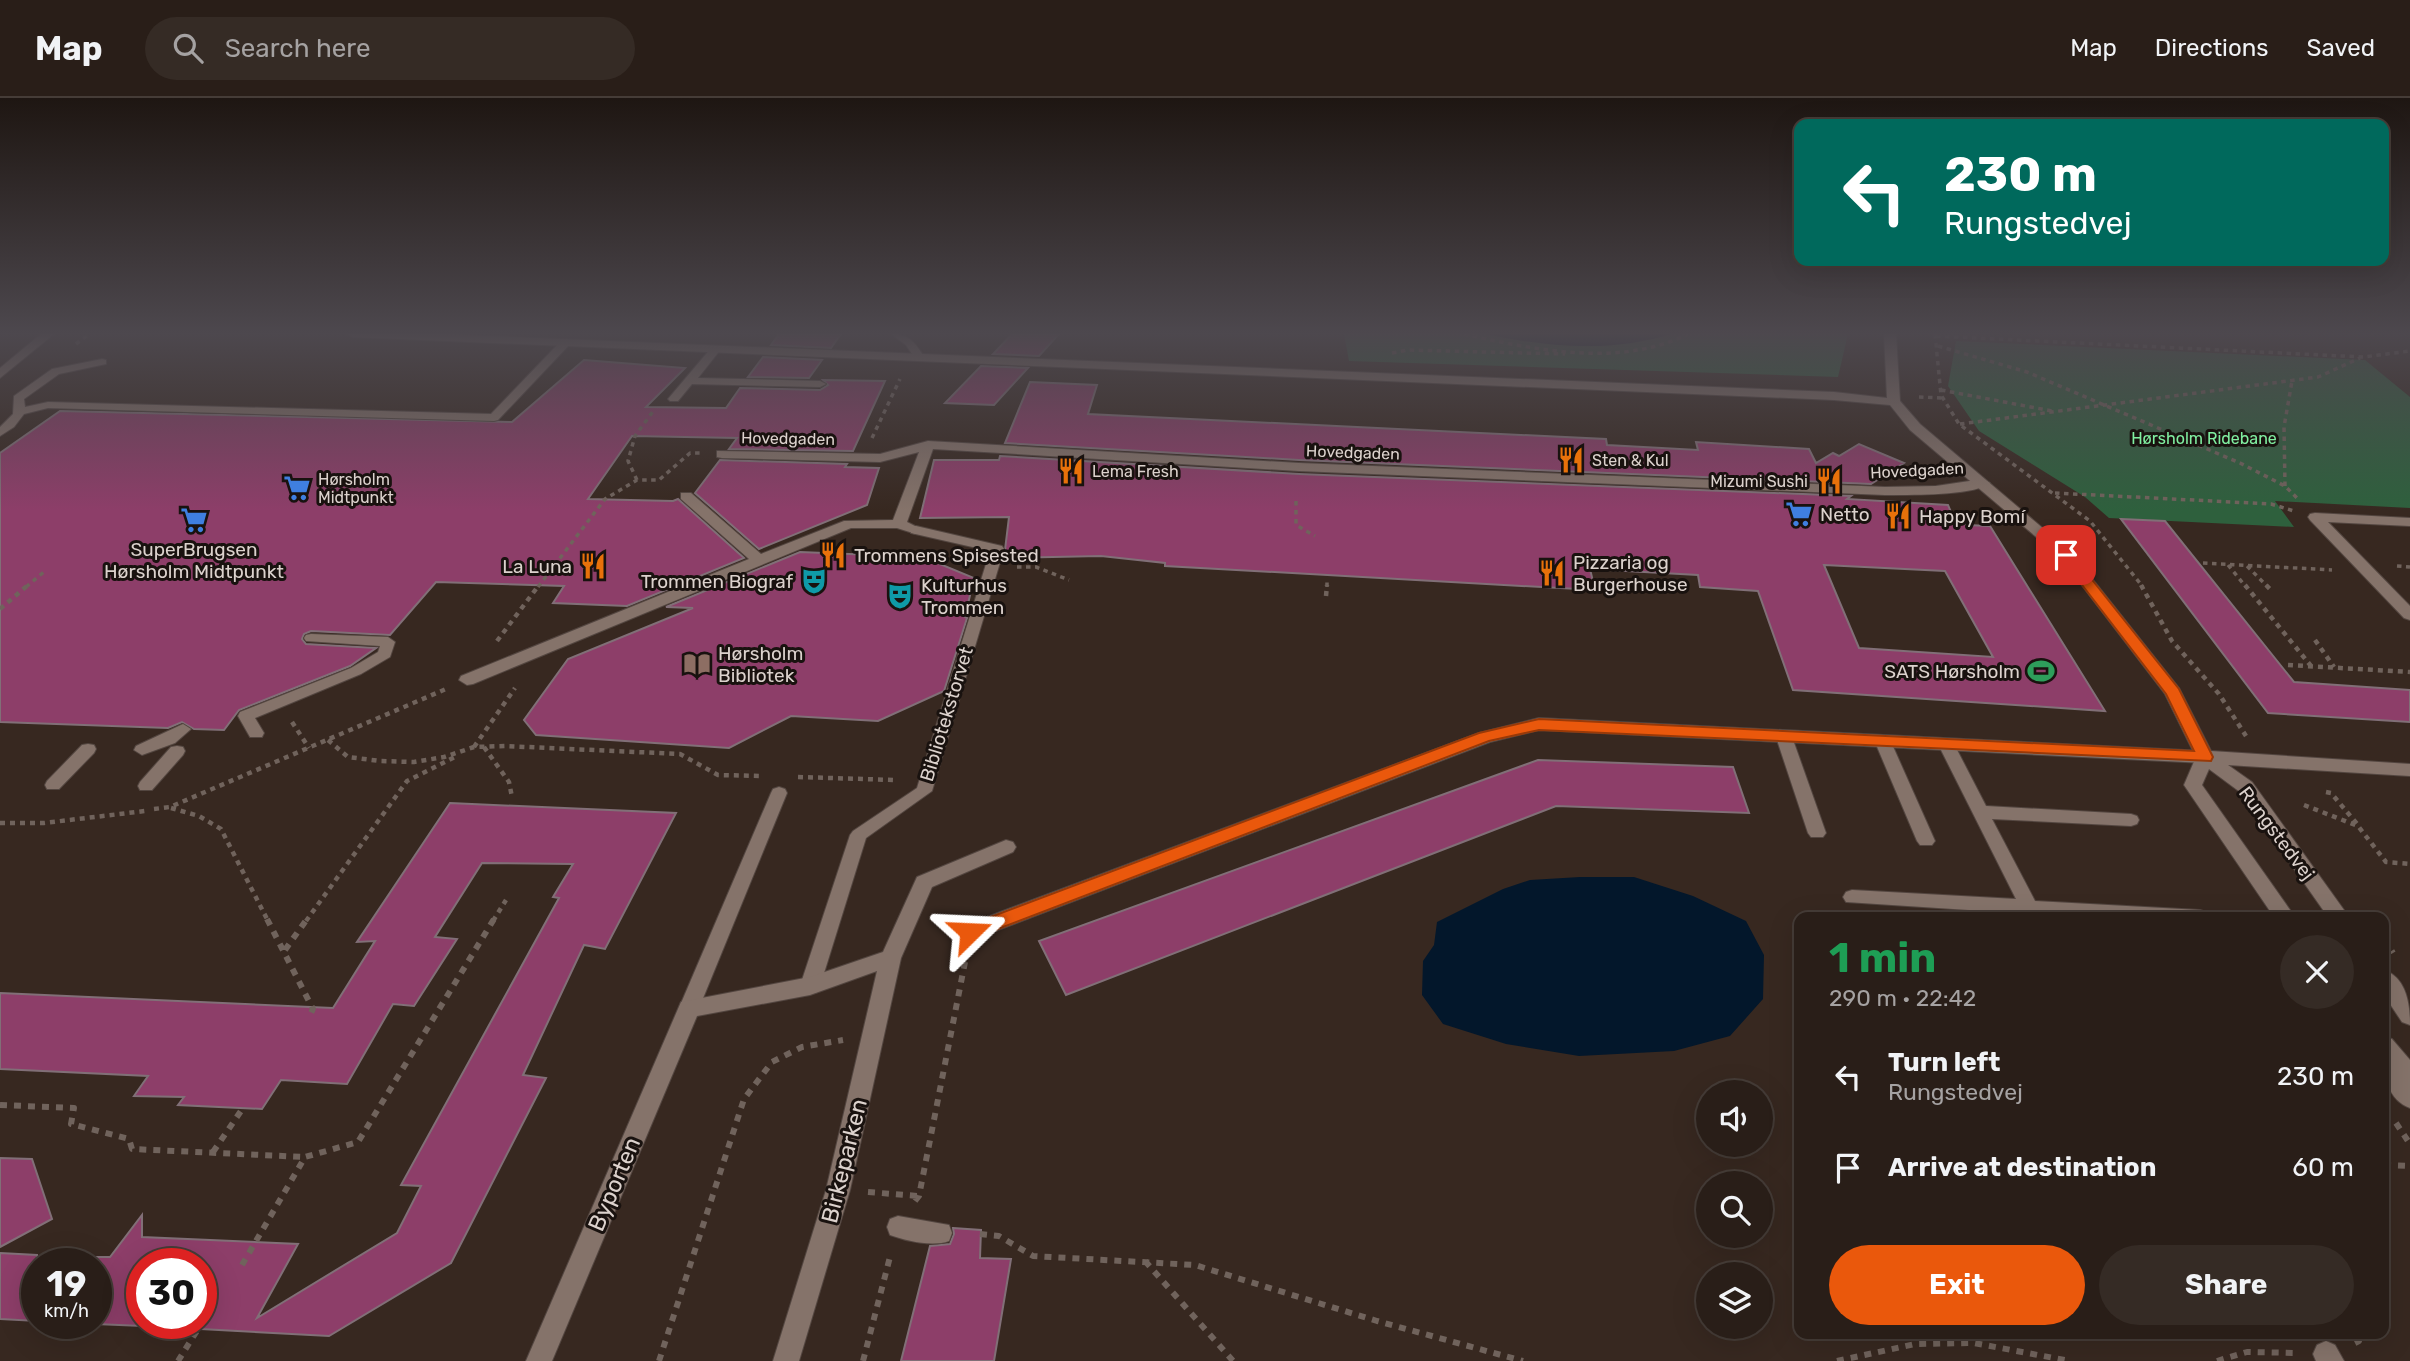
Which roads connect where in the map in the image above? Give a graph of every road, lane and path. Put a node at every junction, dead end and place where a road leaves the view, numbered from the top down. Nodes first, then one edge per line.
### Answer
1 (25, 393) edge
2 (518, 393) edge
3 (679, 393) edge
4 (897, 393) edge
5 (1763, 393) edge
6 (1893, 393) edge
7 (1941, 393) edge
8 (1955, 393) edge
9 (2074, 393) edge
10 (2202, 393) edge
11 (2290, 393) edge
12 (674, 400) joint
13 (1894, 402) junction
14 (2104, 406) junction
15 (20, 411) junction
16 (2059, 413) junction
17 (1959, 424) junction
18 (0, 432) edge
19 (928, 445) junction
20 (722, 454) joint
21 (863, 457) junction
22 (637, 480) junction
23 (1983, 483) junction
24 (2285, 486) junction
25 (2055, 493) junction
26 (686, 496) dead end
27 (1296, 500) dead end
28 (2315, 517) junction
29 (2410, 522) edge
30 (899, 524) junction
31 (916, 530) joint
32 (1315, 536) dead end
33 (761, 561) junction
34 (2203, 563) dead end
35 (2227, 564) junction
36 (2246, 565) junction
37 (990, 566) junction
38 (45, 571) dead end
39 (2368, 572) junction
40 (1327, 579) dead end
41 (1069, 580) dead end
42 (2271, 590) dead end
43 (1326, 596) dead end
44 (0, 609) edge
45 (2410, 615) edge
46 (311, 638) dead end
47 (2315, 640) dead end
48 (541, 649) junction
49 (2288, 665) dead end
50 (2311, 666) junction
51 (2334, 667) junction
52 (2410, 672) edge
53 (467, 680) junction
54 (2223, 701) dead end
55 (289, 718) dead end
56 (183, 729) dead end
57 (256, 733) dead end
58 (1784, 737) junction
59 (328, 740) junction
60 (1882, 742) junction
61 (1946, 744) junction
62 (474, 747) junction
63 (484, 747) junction
64 (309, 748) junction
65 (88, 749) dead end
66 (142, 750) dead end
67 (177, 751) dead end
68 (2205, 757) junction
69 (2410, 770) edge
70 (927, 781) junction
71 (780, 782) junction
72 (54, 785) dead end
73 (146, 786) dead end
74 (2318, 791) dead end
75 (512, 797) dead end
76 (2304, 805) dead end
77 (170, 807) junction
78 (1981, 812) junction
79 (2131, 820) dead end
80 (0, 823) edge
81 (2358, 826) junction
82 (1817, 833) dead end
83 (1926, 841) dead end
84 (1006, 847) dead end
85 (2410, 864) edge
86 (1852, 897) dead end
87 (506, 900) dead end
88 (2029, 907) junction
89 (2114, 912) edge
90 (2282, 912) edge
91 (2335, 912) edge
92 (970, 932) joint
93 (285, 950) junction
94 (891, 958) junction
95 (810, 986) junction
96 (2389, 986) edge
97 (689, 1008) junction
98 (2410, 1016) edge
99 (309, 1017) dead end
100 (875, 1035) junction
101 (2389, 1052) edge
102 (2389, 1067) edge
103 (2410, 1076) edge
104 (2410, 1098) edge
105 (0, 1105) edge
106 (243, 1108) dead end
107 (212, 1153) junction
108 (305, 1157) junction
109 (2389, 1165) edge
110 (2410, 1166) edge
111 (838, 1190) junction
112 (919, 1196) junction
113 (898, 1227) junction
114 (941, 1233) dead end
115 (981, 1234) dead end
116 (1144, 1261) junction
117 (243, 1265) dead end
118 (192, 1339) edge
119 (2360, 1339) edge
120 (2329, 1358) edge
121 (178, 1361) edge
122 (540, 1361) edge
123 (659, 1361) edge
124 (786, 1361) edge
125 (863, 1361) edge
126 (1233, 1361) edge
127 (1523, 1361) edge
128 (1837, 1361) edge
129 (2070, 1361) edge
130 (2217, 1361) edge

1 - 15 lane
2 - 15 lane
3 - 12 lane
4 - 21 path
5 - 13 street
6 - 13 street
7 - 17 path
8 - 16 path
9 - 14 path
10 - 14 path
11 - 24 path
12 - 22 path
13 - 23 street, Rungstedvej
14 - 16 path
14 - 24 path
15 - 18 lane
16 - 17 path
17 - 25 path
19 - 21 street, Hovedgaden
19 - 23 street, Hovedgaden
19 - 30 street
20 - 21 street, Hovedgaden
20 - 22 path
22 - 53 path
23 - 68 street, Rungstedvej
24 - 28 path
25 - 28 path
25 - 54 path
26 - 33 street
27 - 32 path
28 - 29 street
28 - 39 street
30 - 31 street
30 - 33 street
31 - 37 lane
33 - 48 street
34 - 35 path
35 - 36 path
35 - 50 path
36 - 39 path
36 - 42 path
37 - 41 path
37 - 70 lane, Bibliotekstorvet
38 - 44 path
39 - 45 street
40 - 43 path
46 - 57 lane
47 - 51 path
48 - 53 street
48 - 62 path
49 - 50 path
50 - 51 path
51 - 52 path
53 - 59 path
55 - 64 path
56 - 66 lane
58 - 60 street
58 - 82 lane
58 - 92 street
59 - 62 path
59 - 64 path
60 - 61 street
60 - 83 lane
61 - 68 street
61 - 78 lane
62 - 63 path
62 - 93 path
63 - 71 path
63 - 75 path
64 - 77 path
65 - 72 lane
67 - 73 lane
68 - 69 street
68 - 90 street, Rungstedvej
68 - 91 street, Rungstedvej
70 - 71 path
70 - 95 lane, Bibliotekstorvet
71 - 97 lane
74 - 81 path
76 - 81 path
77 - 80 path
77 - 93 path
78 - 79 lane
78 - 88 lane
81 - 85 path
84 - 94 street
86 - 88 lane
87 - 108 path
88 - 89 lane
92 - 112 path
93 - 99 path
94 - 95 street
94 - 100 street, Birkeparken
95 - 97 street
96 - 98 street
97 - 122 street, Byporten
100 - 111 street, Birkeparken
100 - 123 path
101 - 103 street
102 - 104 street
105 - 107 path
106 - 107 path
107 - 108 path
108 - 117 path
109 - 110 path
111 - 112 path
111 - 124 street, Birkeparken
112 - 113 path
113 - 114 lane
113 - 125 path
115 - 116 path
116 - 126 path
116 - 127 path
118 - 121 path
119 - 120 path
120 - 130 path
128 - 129 path

